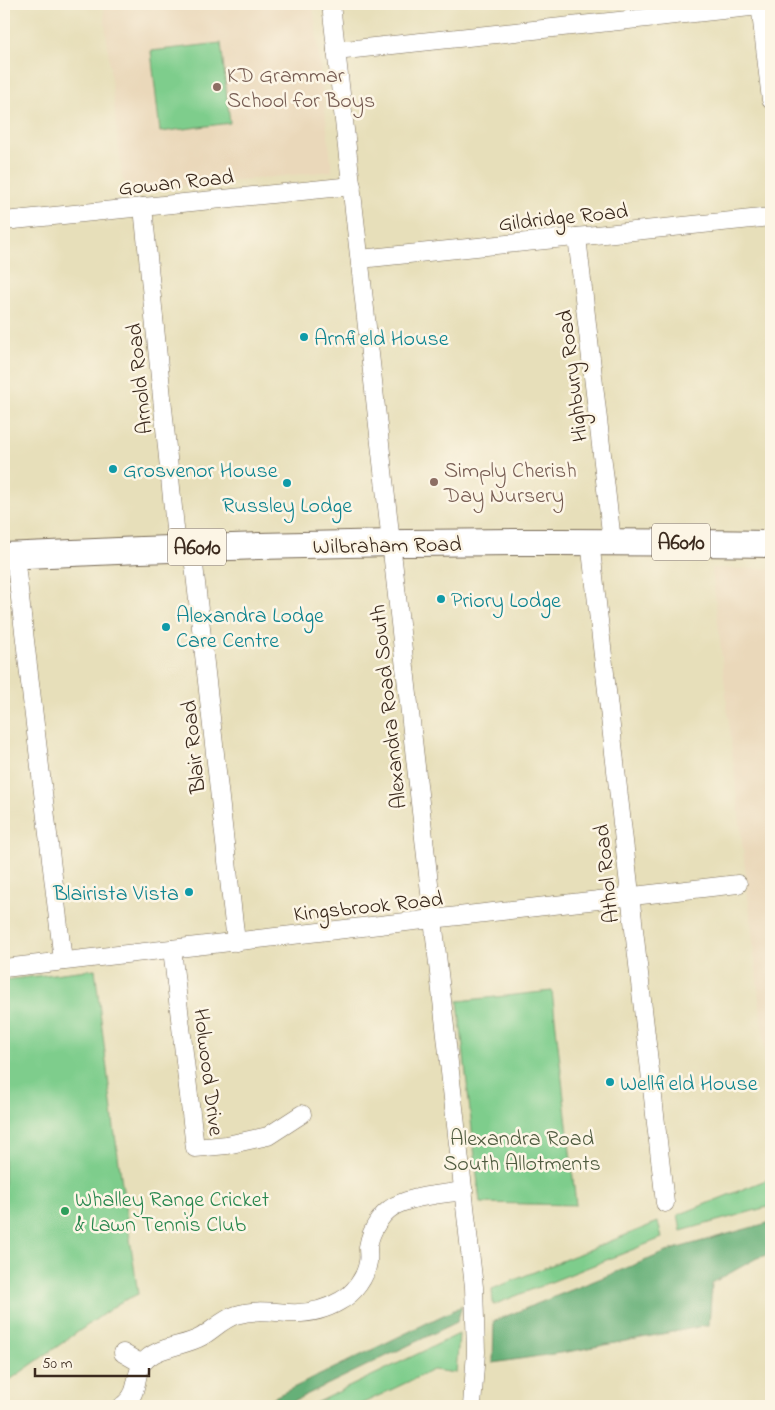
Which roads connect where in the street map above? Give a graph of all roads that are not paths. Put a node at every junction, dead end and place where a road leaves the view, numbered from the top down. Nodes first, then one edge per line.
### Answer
1 (331, 4) edge
2 (760, 5) edge
3 (336, 50) junction
4 (771, 100) edge
5 (352, 186) junction
6 (142, 207) junction
7 (771, 217) edge
8 (4, 221) edge
9 (577, 237) junction
10 (360, 259) junction
11 (601, 541) junction
12 (391, 544) junction
13 (771, 544) edge
14 (185, 548) junction
15 (9, 556) edge
16 (738, 884) dead end
17 (631, 896) junction
18 (433, 920) junction
19 (236, 942) junction
20 (172, 949) junction
21 (63, 961) junction
22 (4, 968) edge
23 (302, 1114) dead end
24 (464, 1191) junction
25 (665, 1203) dead end
26 (123, 1353) dead end
27 (142, 1364) junction
28 (122, 1406) edge
29 (472, 1406) edge

1 - 3 street, Alexandra Road South
2 - 3 street
2 - 4 street
3 - 5 street, Alexandra Road South
5 - 6 street, Gowan Road
5 - 10 street, Alexandra Road South
6 - 8 street, Gowan Road
6 - 14 street, Arnold Road
7 - 9 street, Gildridge Road
9 - 10 street, Gildridge Road
9 - 11 street, Highbury Road
10 - 12 street, Alexandra Road South
11 - 12 highway, Wilbraham Road / A6010
11 - 13 highway, Wilbraham Road / A6010
11 - 17 street, Athol Road
12 - 14 highway, Wilbraham Road / A6010
12 - 18 street, Alexandra Road South
14 - 15 highway, Wilbraham Road / A6010
14 - 19 street, Blair Road
15 - 21 street
16 - 17 street, Kingsbrook Road
17 - 18 street, Kingsbrook Road
17 - 25 street, Athol Road
18 - 19 street, Kingsbrook Road
18 - 24 street, Alexandra Road South
19 - 20 street, Kingsbrook Road
20 - 21 street, Kingsbrook Road
20 - 23 street, Holwood Drive
21 - 22 street, Kingsbrook Road
24 - 27 street
24 - 29 street, Alexandra Road South
26 - 27 street
27 - 28 street

